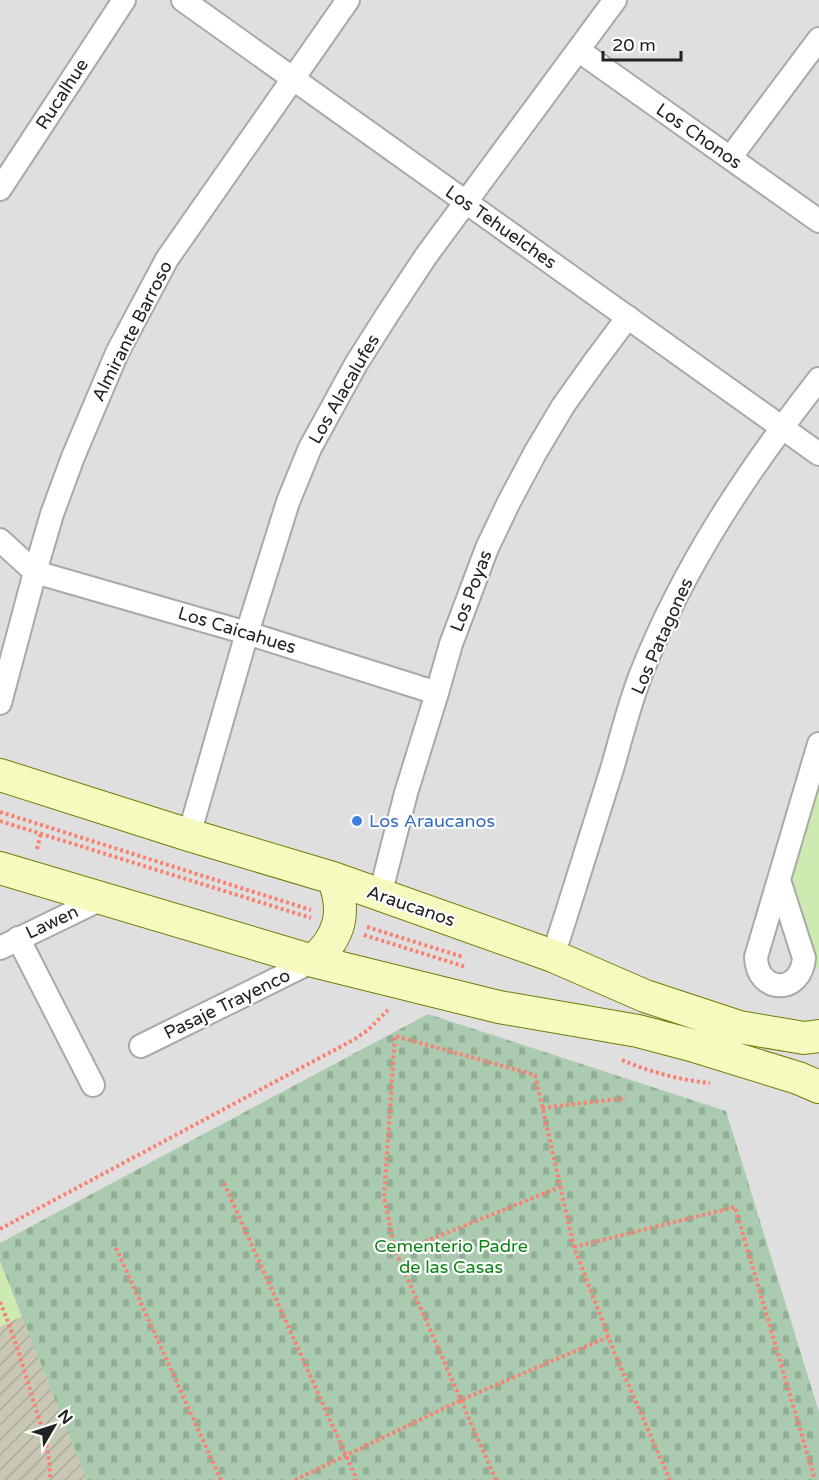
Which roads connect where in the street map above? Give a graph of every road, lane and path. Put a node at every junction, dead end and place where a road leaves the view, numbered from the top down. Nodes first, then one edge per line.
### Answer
1 (124, 0) edge
2 (183, 0) edge
3 (348, 0) edge
4 (615, 0) edge
5 (819, 39) edge
6 (578, 50) junction
7 (293, 78) junction
8 (730, 158) junction
9 (0, 189) edge
10 (465, 202) junction
11 (819, 221) edge
12 (628, 317) junction
13 (819, 379) edge
14 (781, 428) junction
15 (819, 454) edge
16 (0, 540) edge
17 (35, 572) junction
18 (248, 633) junction
19 (437, 693) junction
20 (0, 704) edge
21 (819, 744) edge
22 (0, 775) edge
23 (0, 812) edge
24 (0, 821) edge
25 (189, 835) junction
26 (0, 868) edge
27 (333, 878) junction
28 (779, 880) dead end
29 (380, 895) junction
30 (103, 898) junction
31 (338, 922) junction
32 (9, 943) edge
33 (553, 956) junction
34 (471, 960) dead end
35 (313, 961) junction
36 (472, 969) dead end
37 (403, 983) junction
38 (819, 1036) edge
39 (141, 1046) dead end
40 (93, 1085) dead end
41 (819, 1087) edge
42 (626, 1098) dead end
43 (542, 1108) junction
44 (224, 1184) dead end
45 (560, 1187) junction
46 (0, 1229) edge
47 (574, 1247) junction
48 (116, 1248) dead end
49 (397, 1254) junction
50 (0, 1302) edge
51 (608, 1337) junction
52 (461, 1400) junction
53 (346, 1455) junction
54 (50, 1480) edge
55 (221, 1480) edge
56 (295, 1480) edge
57 (357, 1480) edge
58 (496, 1480) edge
59 (670, 1480) edge
60 (815, 1480) edge

1 - 9 street, Rucalhue
2 - 7 street, Los Tehuelches
3 - 7 street, Almirante Barroso
4 - 6 street, Los Alacalufes
5 - 8 street
6 - 8 street, Los Chonos
6 - 10 street, Los Alacalufes
7 - 10 street, Los Tehuelches
7 - 17 street, Almirante Barroso
8 - 11 street, Los Chonos
10 - 12 street, Los Tehuelches
10 - 18 street, Los Alacalufes
12 - 14 street, Los Tehuelches
12 - 19 street, Los Poyas
13 - 14 street, Los Patagones
14 - 15 street, Los Tehuelches
14 - 33 street, Los Patagones
16 - 17 street
17 - 18 street, Los Caicahues
17 - 20 street, Almirante Barroso
18 - 19 street, Los Caicahues
18 - 25 street, Los Alacalufes
19 - 29 street, Los Poyas
21 - 28 street
22 - 25 main road, Araucanos
23 - 31 path
24 - 31 path
25 - 27 main road, Araucanos
26 - 30 main road
27 - 29 main road, Araucanos
27 - 31 main road
29 - 33 main road, Araucanos
30 - 32 street, Lawen
30 - 35 main road
31 - 34 path
31 - 35 main road
31 - 36 path
32 - 40 street
33 - 38 main road, Araucanos
35 - 37 main road
35 - 39 street, Pasaje Trayenco
37 - 41 main road
37 - 46 path
42 - 43 path
43 - 45 path
43 - 49 path
44 - 53 path
45 - 47 path
45 - 49 path
47 - 51 path
47 - 60 path
48 - 55 path
49 - 52 path
50 - 54 path
51 - 52 path
51 - 59 path
52 - 53 path
52 - 58 path
53 - 56 path
53 - 57 path

